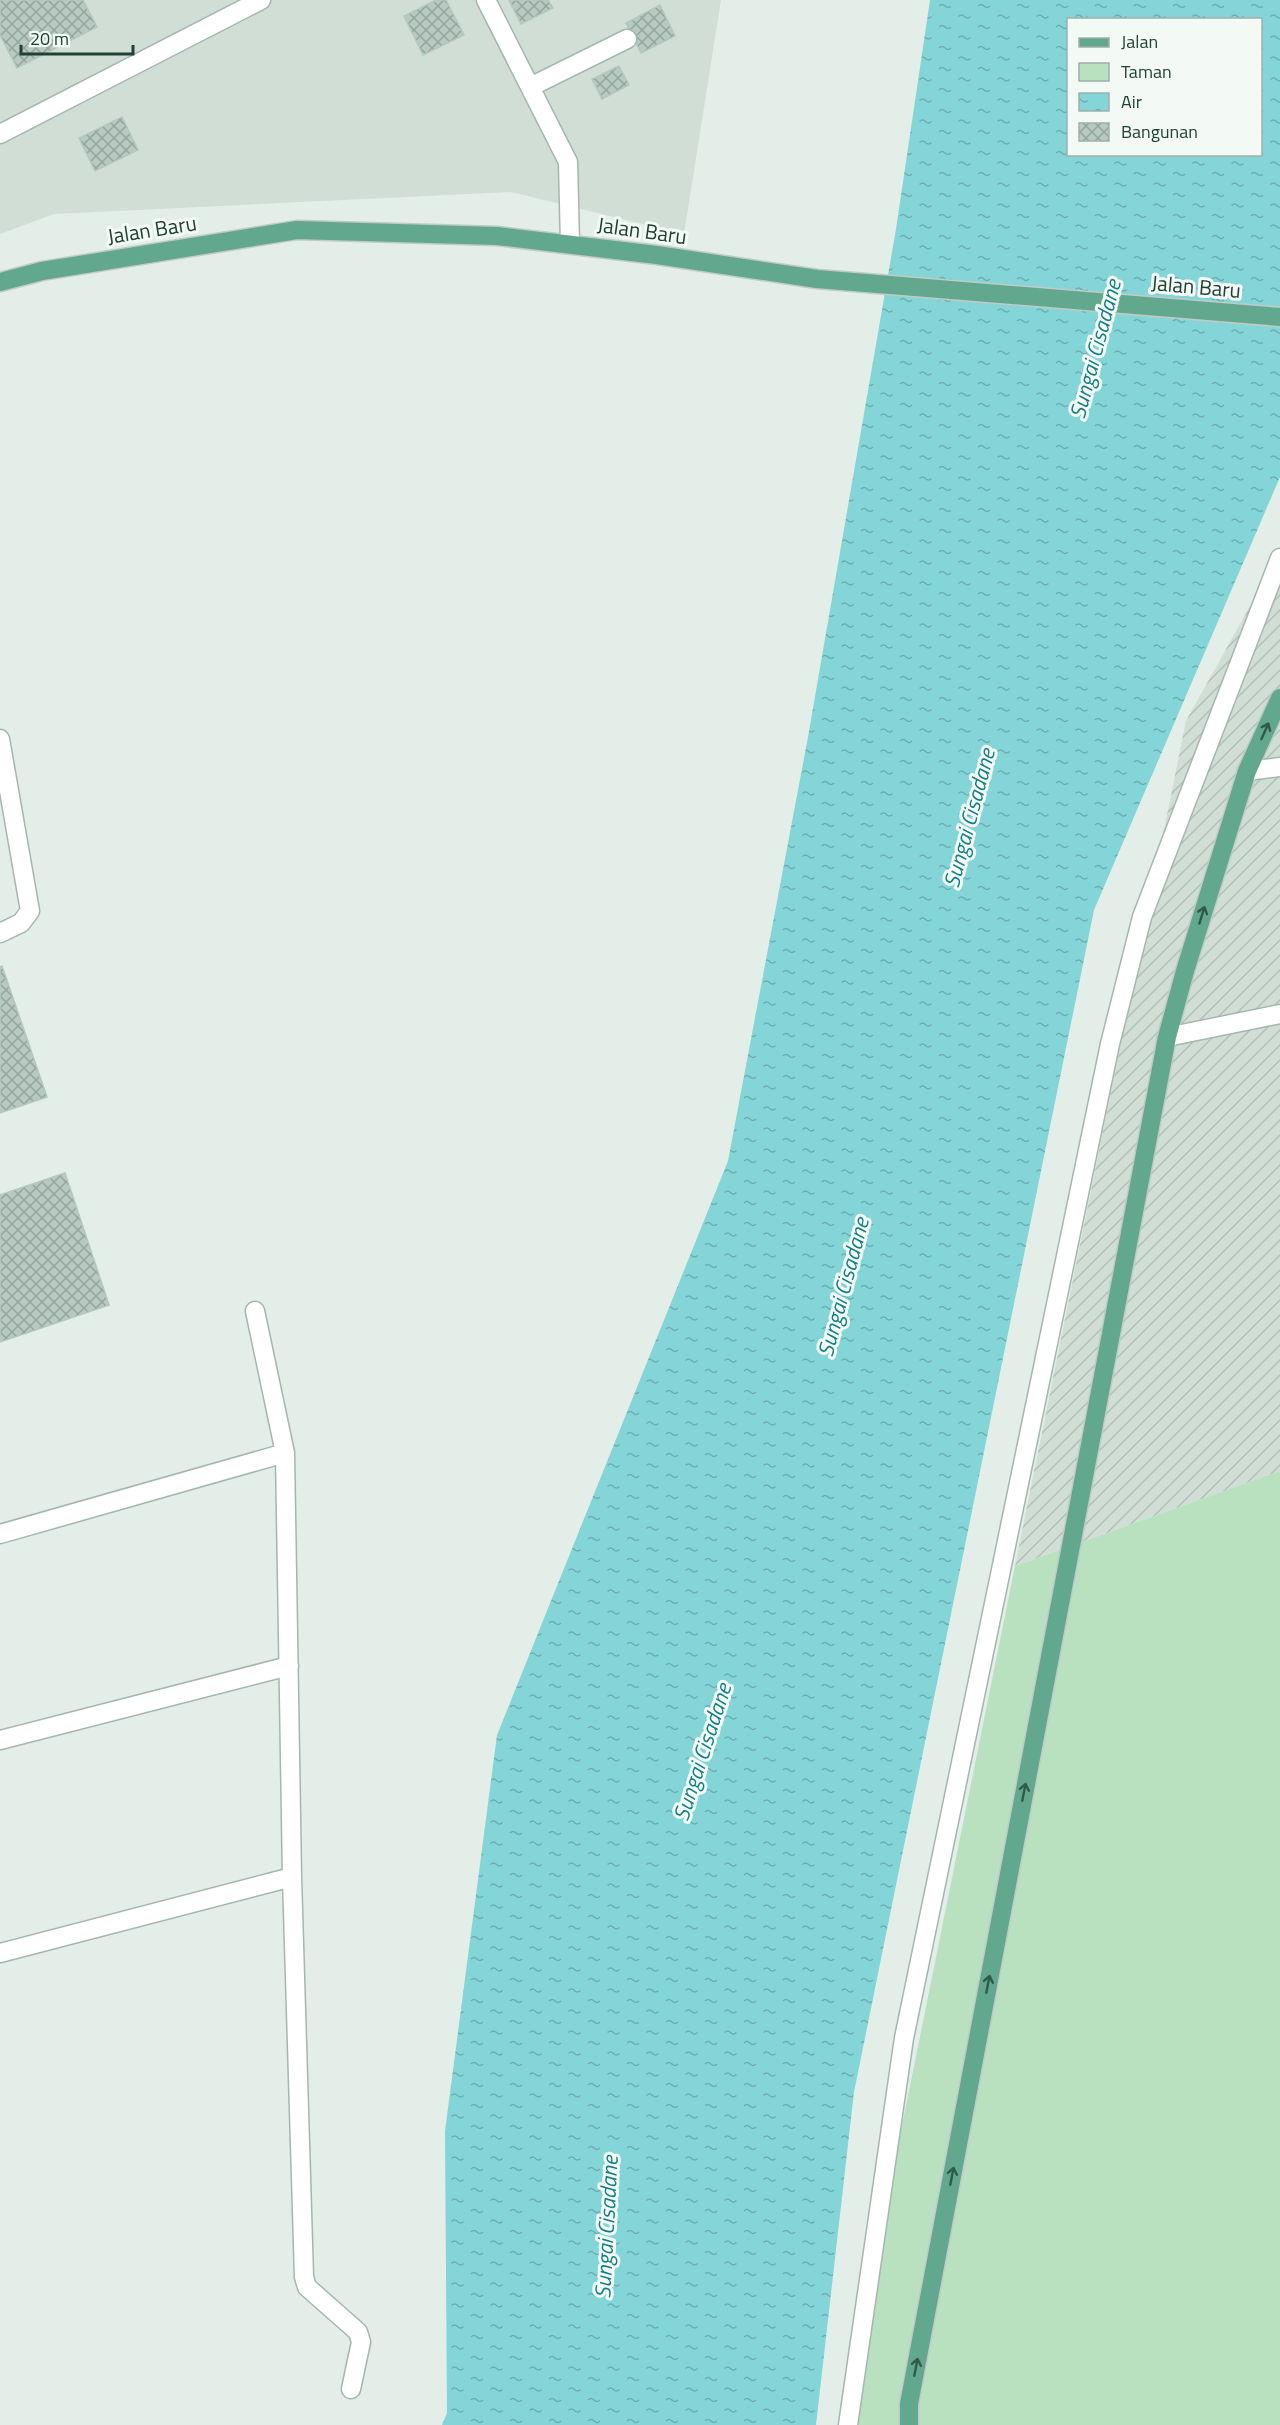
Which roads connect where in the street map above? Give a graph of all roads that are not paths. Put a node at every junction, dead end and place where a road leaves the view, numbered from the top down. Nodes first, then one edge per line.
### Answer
1 (486, 0) edge
2 (257, 1) edge
3 (627, 39) dead end
4 (530, 87) junction
5 (0, 134) edge
6 (570, 244) junction
7 (0, 282) edge
8 (1280, 317) edge
9 (1280, 558) edge
10 (1280, 698) edge
11 (0, 739) edge
12 (1280, 767) edge
13 (1247, 771) junction
14 (0, 933) edge
15 (1280, 1014) edge
16 (1167, 1037) junction
17 (255, 1311) dead end
18 (285, 1453) junction
19 (0, 1534) edge
20 (289, 1666) junction
21 (0, 1740) edge
22 (292, 1877) junction
23 (0, 1953) edge
24 (351, 2389) dead end
25 (848, 2425) edge
26 (909, 2425) edge

1 - 4 street
2 - 5 street
3 - 4 street
4 - 6 street
6 - 7 main road, Jalan Baru
6 - 8 main road, Jalan Baru
9 - 25 street
13 -> 10 main road
11 - 14 street
12 - 13 street
16 -> 13 main road
15 - 16 street
26 -> 16 main road
17 - 18 street
18 - 19 street
18 - 20 street
20 - 21 street
20 - 22 street
22 - 23 street
22 - 24 street

